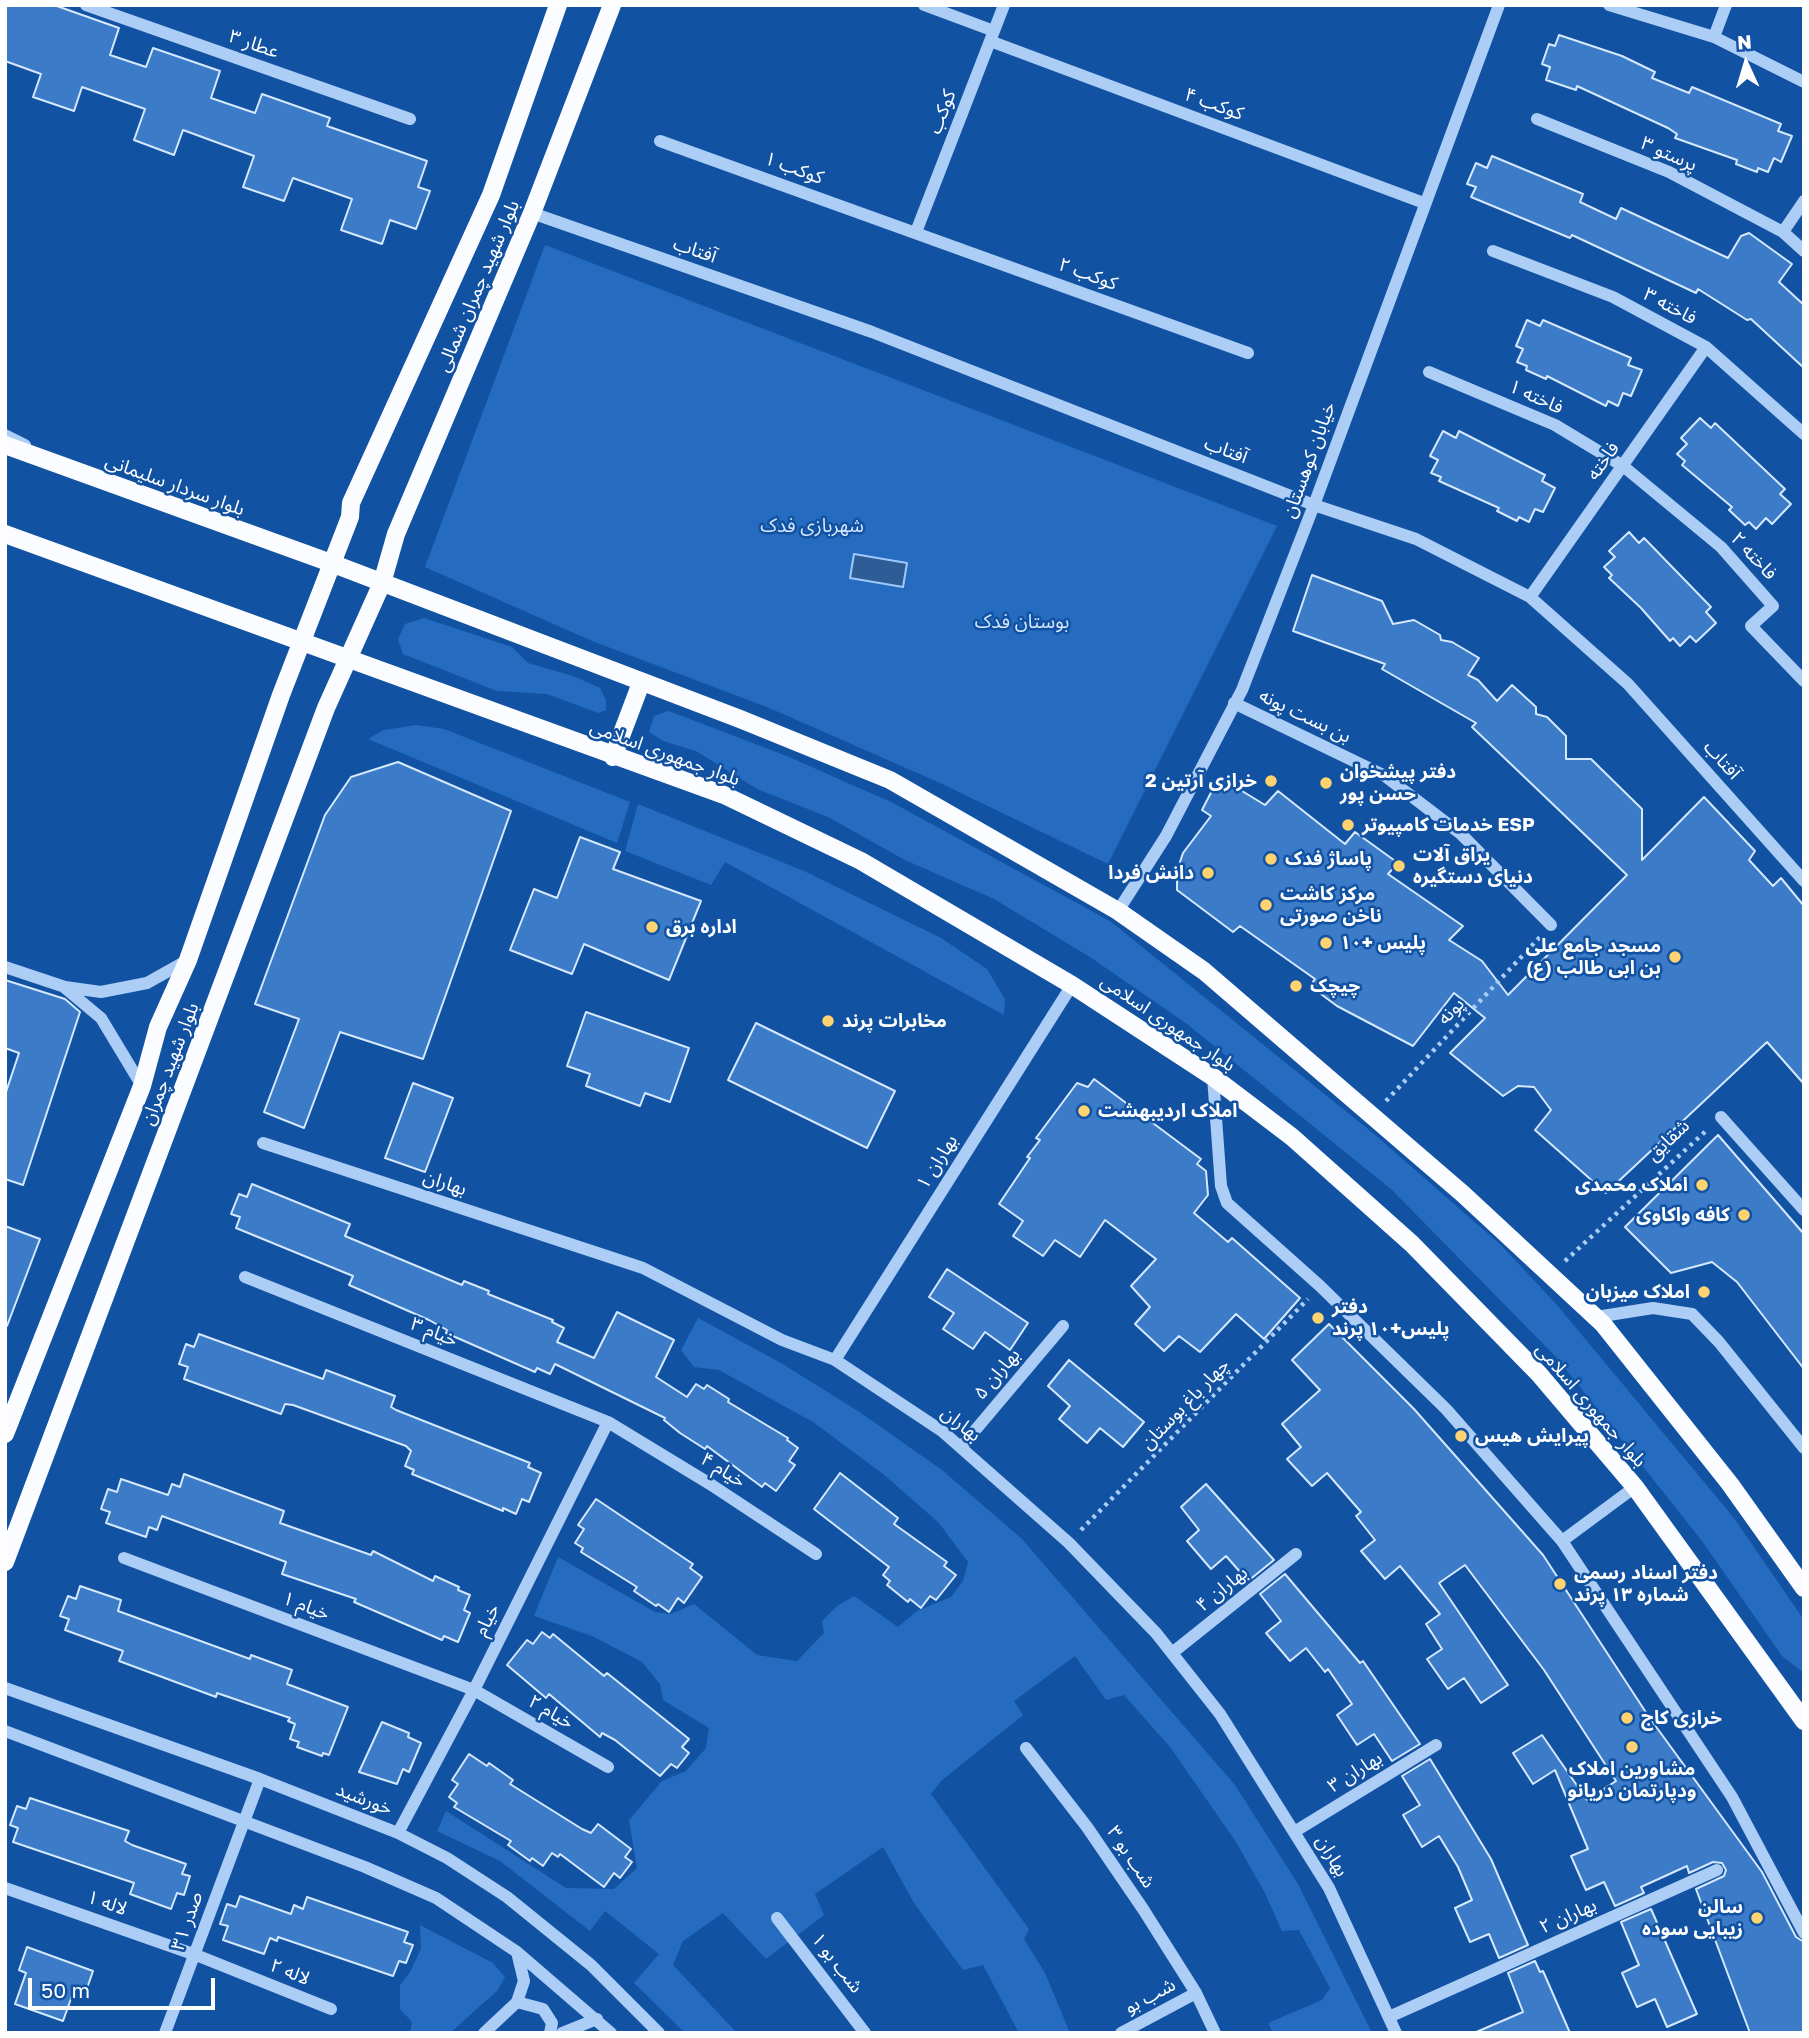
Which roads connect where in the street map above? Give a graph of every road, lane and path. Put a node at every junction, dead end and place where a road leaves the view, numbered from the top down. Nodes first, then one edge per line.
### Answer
1 (86, 5) edge
2 (558, 5) edge
3 (612, 5) edge
4 (924, 5) edge
5 (1004, 5) edge
6 (1499, 5) edge
7 (1609, 5) edge
8 (1726, 5) edge
9 (992, 36) junction
10 (1714, 37) junction
11 (1804, 82) edge
12 (410, 119) dead end
13 (1536, 119) dead end
14 (660, 141) dead end
15 (1804, 201) edge
16 (1424, 203) junction
17 (532, 213) junction
18 (916, 232) junction
19 (1783, 232) junction
20 (1493, 251) dead end
21 (1804, 251) edge
22 (1706, 347) junction
23 (1248, 353) dead end
24 (1429, 372) dead end
25 (1804, 434) edge
26 (5, 435) edge
27 (5, 445) edge
28 (1623, 466) junction
29 (68, 468) junction
30 (1314, 505) junction
31 (5, 534) edge
32 (5, 543) edge
33 (48, 550) junction
34 (331, 563) junction
35 (382, 583) junction
36 (1530, 597) junction
37 (302, 642) junction
38 (349, 659) junction
39 (1804, 681) edge
40 (641, 683) junction
41 (1234, 703) junction
42 (613, 757) junction
43 (1804, 881) edge
44 (1118, 911) junction
45 (1551, 925) joint
46 (188, 960) junction
47 (5, 967) edge
48 (1072, 985) junction
49 (65, 988) junction
50 (1213, 1077) junction
51 (142, 1086) junction
52 (1372, 1116) junction
53 (1721, 1117) joint
54 (263, 1143) dead end
55 (1804, 1210) edge
56 (1550, 1275) junction
57 (245, 1277) dead end
58 (1320, 1286) junction
59 (1595, 1317) junction
60 (1063, 1326) dead end
61 (835, 1360) junction
62 (608, 1422) junction
63 (5, 1434) edge
64 (961, 1447) junction
65 (1804, 1448) edge
66 (1635, 1487) junction
67 (1562, 1541) junction
68 (1069, 1543) junction
69 (816, 1554) dead end
70 (1296, 1554) dead end
71 (124, 1558) dead end
72 (5, 1562) edge
73 (1804, 1588) edge
74 (1172, 1653) junction
75 (5, 1688) edge
76 (474, 1690) junction
77 (1804, 1721) edge
78 (5, 1731) edge
79 (1436, 1745) dead end
80 (1026, 1748) dead end
81 (608, 1767) dead end
82 (260, 1779) junction
83 (243, 1820) junction
84 (1294, 1832) junction
85 (398, 1833) junction
86 (1717, 1870) dead end
87 (5, 1888) edge
88 (777, 1918) dead end
89 (1804, 1933) edge
90 (517, 1952) junction
91 (196, 1955) junction
92 (1196, 1993) junction
93 (517, 2002) junction
94 (331, 2009) dead end
95 (1389, 2017) junction
96 (597, 2019) junction
97 (166, 2033) edge
98 (484, 2033) edge
99 (550, 2033) edge
100 (562, 2033) edge
101 (611, 2033) edge
102 (659, 2033) edge
103 (865, 2033) edge
104 (1121, 2033) edge
105 (1215, 2033) edge
106 (1396, 2033) edge

1 - 12 street, عطار ۳
2 - 34 main road, بلوار شهید چمران شمالی
3 - 17 main road, بلوار شهید چمران شمالی
4 - 9 street, کوکب ۴
5 - 9 street, کوکب
6 - 16 street, خیابان کوهستان
7 - 10 street
8 - 10 street
9 - 16 street, کوکب ۴
9 - 18 street, کوکب
10 - 11 street
13 - 19 street, پرستو ۳
14 - 18 street, کوکب ۱
15 - 19 street
16 - 30 street, خیابان کوهستان
17 - 30 street, آفتاب
17 - 35 main road, بلوار شهید چمران شمالی
18 - 23 street, کوکب ۲
19 - 21 street, پرستو ۳
20 - 22 street, فاخته ۳
22 - 25 street, فاخته ۳
22 - 28 street, فاخته
24 - 28 street, فاخته ۱
26 - 29 street
27 - 29 main road, بلوار سردار سلیمانی
28 - 36 street, فاخته
28 - 39 street, فاخته ۲
29 - 34 main road, بلوار سردار سلیمانی
30 - 36 street, آفتاب
30 - 41 street, خیابان کوهستان
31 - 33 main road
32 - 33 street
33 - 37 main road
34 - 35 main road
34 - 37 main road, بلوار شهید چمران
35 - 38 main road, بلوار شهید چمران
35 - 40 main road
36 - 43 street, آفتاب
37 - 38 main road, بلوار جمهوری اسلامی
37 - 46 main road, بلوار شهید چمران
38 - 42 main road, بلوار جمهوری اسلامی
38 - 72 main road, بلوار شهید چمران
40 - 42 main road
40 - 44 main road
41 - 44 street, خیابان کوهستان
41 - 45 street, بن بست پونه
42 - 48 main road, بلوار جمهوری اسلامی
44 - 52 main road
45 - 52 path, پونه
46 - 49 street
46 - 51 main road, بلوار شهید چمران
47 - 49 street
48 - 50 main road, بلوار جمهوری اسلامی
48 - 61 street, بهاران ۱
49 - 51 street
50 - 58 street
50 - 66 main road, بلوار جمهوری اسلامی
51 - 63 main road, بلوار شهید چمران
52 - 56 main road
53 - 55 street
53 - 56 path, شقایق
54 - 61 street, بهاران
56 - 59 main road
57 - 62 street, خیام ۳
58 - 67 street
58 - 68 path, چهار باغ بوستان
59 - 65 street
59 - 73 main road
60 - 64 street, بهاران ۵
61 - 64 street, بهاران
62 - 69 street, خیام ۴
62 - 76 street, خیام
64 - 68 street, بهاران
66 - 67 street
66 - 77 main road, بلوار جمهوری اسلامی
67 - 89 street
68 - 74 street, بهاران
70 - 74 street, بهاران ۴
71 - 76 street, خیام ۱
74 - 84 street, بهاران
75 - 82 street, خورشید
76 - 81 street, خیام ۲
76 - 85 street, خیام
78 - 83 street
79 - 84 street, بهاران ۳
80 - 92 street, شب بو ۳
82 - 83 street, صدر ۳۱
82 - 85 street, خورشید
83 - 90 street
83 - 91 street, صدر ۳۱
84 - 95 street, بهاران
85 - 102 street, خورشید
86 - 95 street, بهاران ۲
87 - 91 street, لاله ۱
88 - 103 street, شب بو ۱
90 - 93 street
90 - 96 street
91 - 94 street, لاله ۲
91 - 97 street, صدر ۳۱
92 - 104 street, شب بو
92 - 105 street, شب بو ۳
93 - 98 street
93 - 99 street
95 - 106 street, بهاران
96 - 100 street
96 - 101 street

